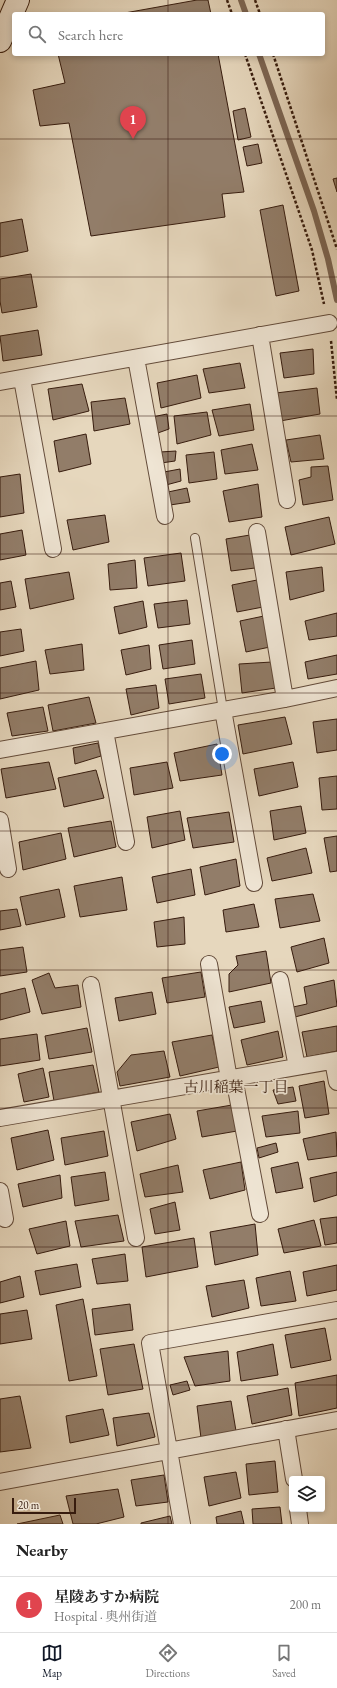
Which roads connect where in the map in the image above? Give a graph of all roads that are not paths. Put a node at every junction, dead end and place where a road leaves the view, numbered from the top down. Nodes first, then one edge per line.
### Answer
1 (18, 0) edge
2 (13, 12) edge
3 (12, 14) edge
4 (0, 41) edge
5 (329, 323) road end
6 (260, 336) junction
7 (136, 358) junction
8 (22, 379) junction
9 (0, 382) edge
10 (287, 500) dead end
11 (165, 516) dead end
12 (258, 532) dead end
13 (195, 538) dead end
14 (53, 549) dead end
15 (337, 688) edge
16 (285, 699) junction
17 (223, 710) junction
18 (105, 731) junction
19 (0, 750) edge
20 (0, 820) edge
21 (126, 842) dead end
22 (8, 869) dead end
23 (254, 883) dead end
24 (209, 964) dead end
25 (280, 980) dead end
26 (91, 985) dead end
27 (335, 1061) edge
28 (297, 1067) junction
29 (231, 1079) junction
30 (337, 1082) edge
31 (112, 1099) junction
32 (0, 1118) edge
33 (0, 1192) edge
34 (260, 1214) dead end
35 (5, 1219) dead end
36 (136, 1238) dead end
37 (337, 1310) edge
38 (337, 1420) edge
39 (286, 1429) junction
40 (169, 1450) junction
41 (294, 1476) edge
42 (0, 1482) edge
43 (298, 1512) edge
44 (182, 1524) edge
45 (300, 1524) edge

1 - 2 street
3 - 4 street
5 - 6 street
6 - 7 street
6 - 10 street
7 - 8 street
7 - 11 street
8 - 9 street
8 - 14 street
12 - 16 street
13 - 17 lane
15 - 16 street
16 - 17 street
17 - 18 street
17 - 23 street
18 - 19 street
18 - 21 street
20 - 22 street
24 - 29 street
25 - 28 street
26 - 31 street
27 - 28 street
27 - 30 street
28 - 29 street
29 - 31 street
29 - 34 street
31 - 32 street
31 - 36 street
33 - 35 street
37 - 40 street
38 - 39 street
39 - 40 street
39 - 41 street
40 - 42 street
40 - 44 street
43 - 45 street

